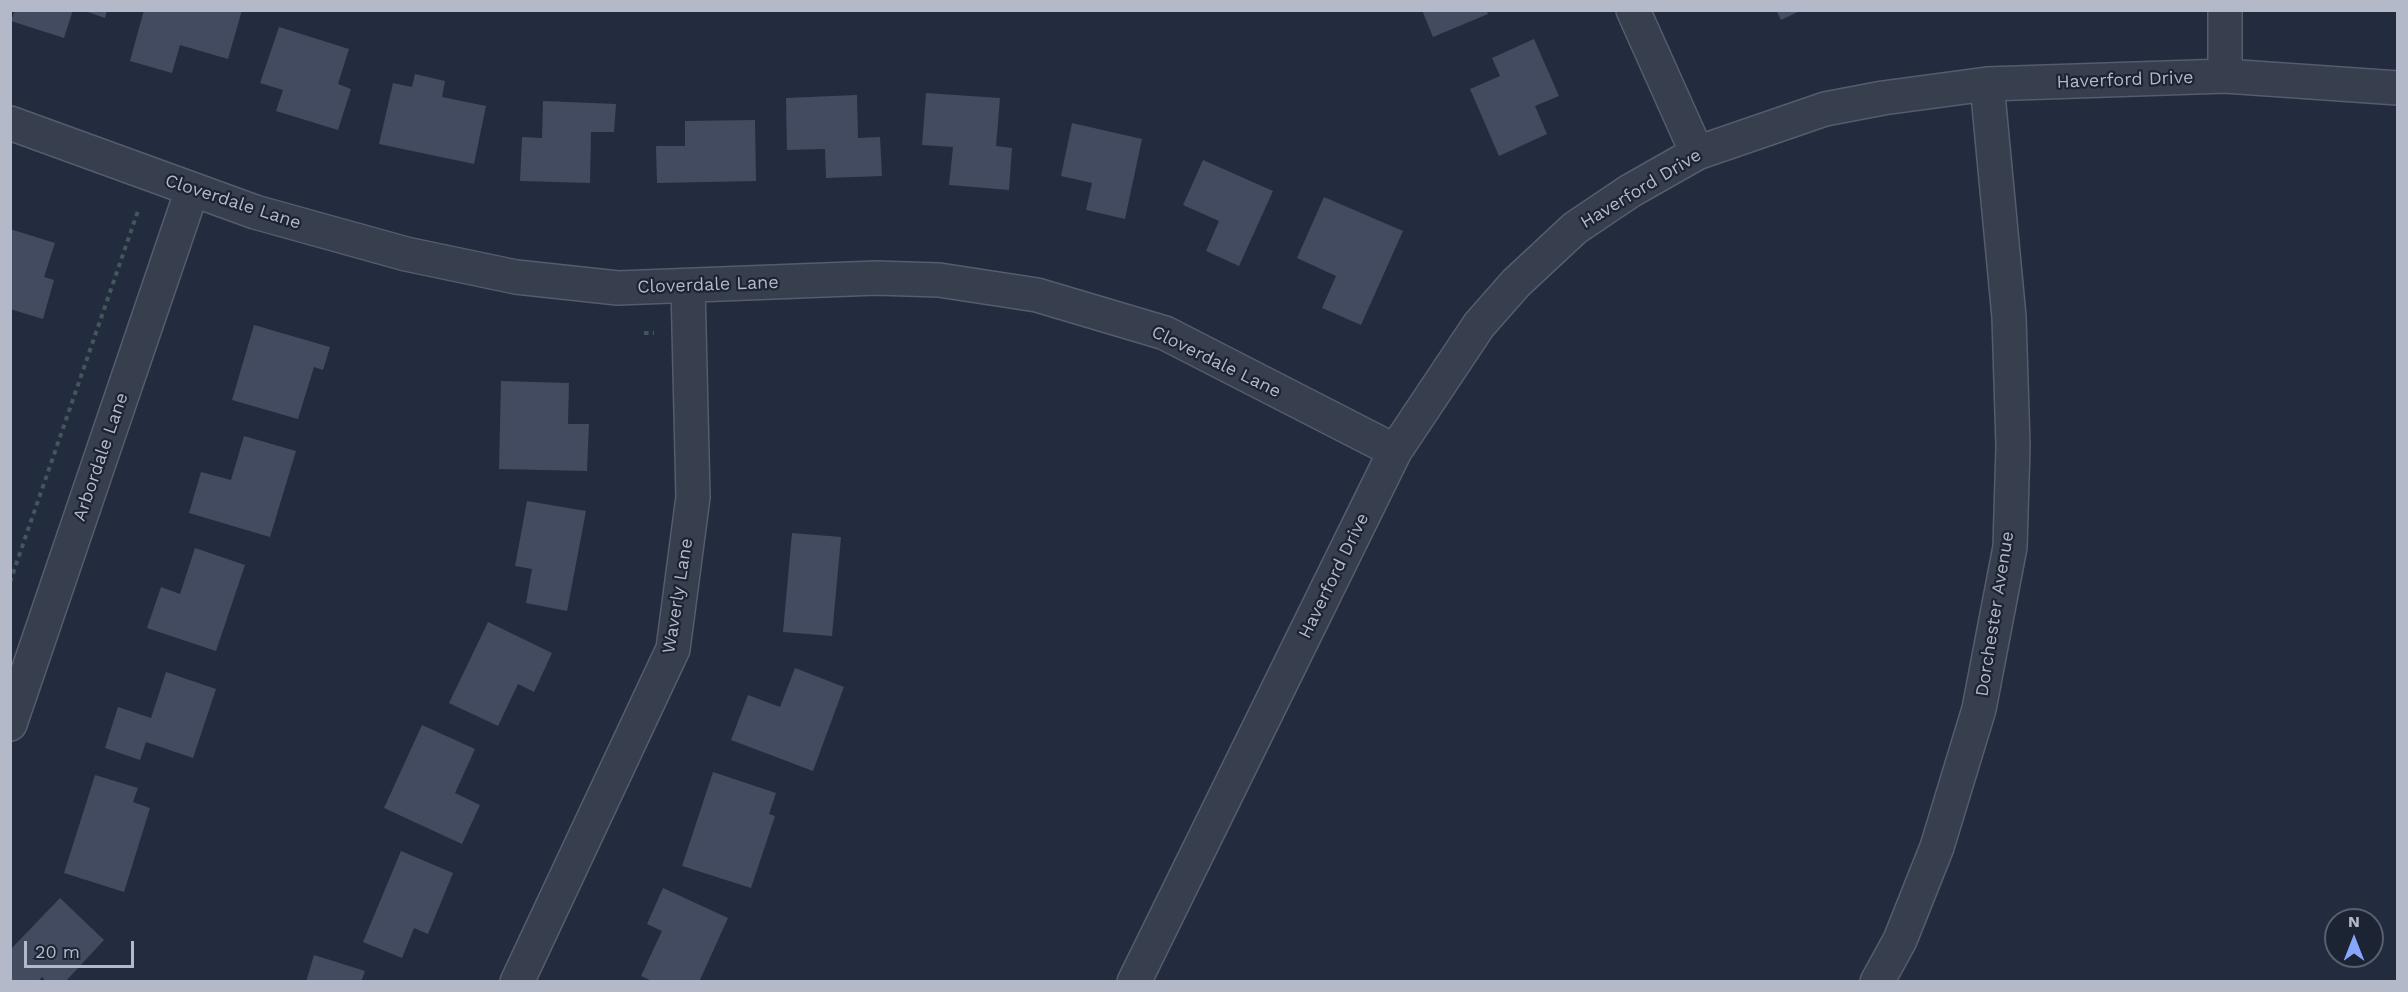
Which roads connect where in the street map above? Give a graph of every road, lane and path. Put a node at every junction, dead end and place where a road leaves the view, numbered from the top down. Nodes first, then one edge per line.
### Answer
1 (1633, 10) edge
2 (2225, 10) edge
3 (2225, 76) junction
4 (1987, 84) junction
5 (2397, 88) edge
6 (10, 123) edge
7 (1697, 153) junction
8 (150, 174) junction
9 (192, 190) junction
10 (688, 286) junction
11 (1395, 451) junction
12 (10, 582) edge
13 (10, 724) edge
14 (518, 981) edge
15 (1134, 981) edge
16 (1877, 981) edge

1 - 7 street
2 - 3 street
3 - 4 street, Haverford Drive
3 - 5 street, Haverford Drive
4 - 7 street, Haverford Drive
4 - 16 street, Dorchester Avenue
6 - 8 street, Cloverdale Lane
7 - 11 street, Haverford Drive
8 - 9 street, Cloverdale Lane
8 - 12 path
9 - 10 street, Cloverdale Lane
9 - 13 street, Arbordale Lane
10 - 11 street, Cloverdale Lane
10 - 14 street, Waverly Lane
11 - 15 street, Haverford Drive

